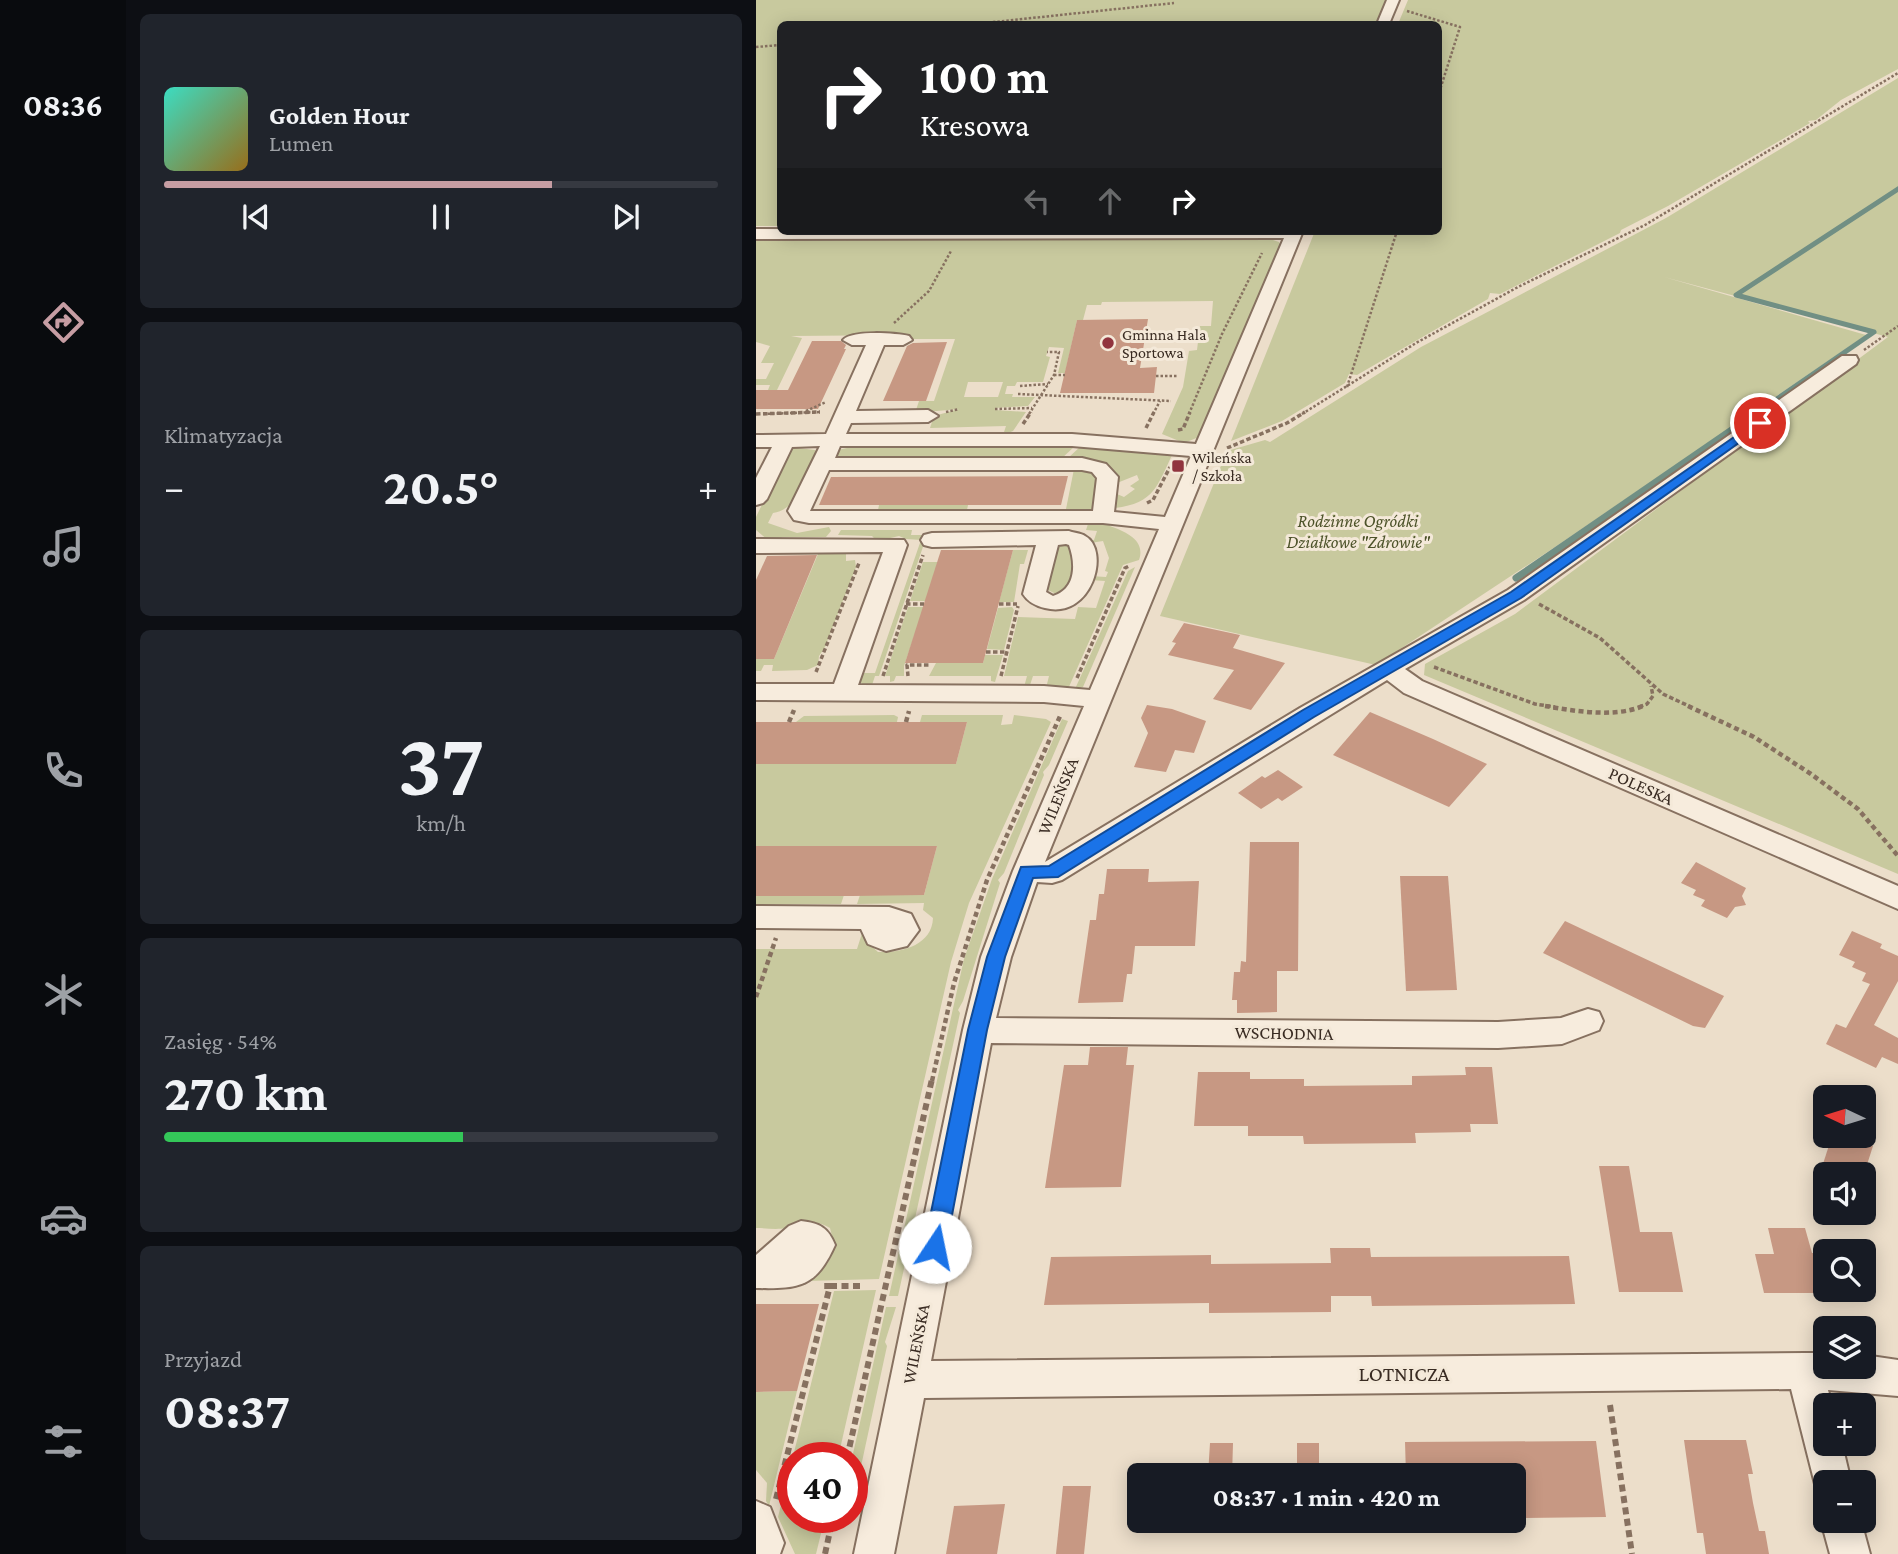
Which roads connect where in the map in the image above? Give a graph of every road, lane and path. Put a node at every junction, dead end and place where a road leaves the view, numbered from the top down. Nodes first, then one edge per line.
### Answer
1 (1174, 3) dead end
2 (1391, 5) edge
3 (1003, 21) edge
4 (1440, 21) edge
5 (1442, 22) edge
6 (777, 45) edge
7 (756, 47) edge
8 (1898, 74) edge
9 (1442, 83) edge
10 (756, 234) edge
11 (777, 234) edge
12 (952, 235) edge
13 (1271, 235) edge
14 (1294, 235) edge
15 (1396, 235) edge
16 (1898, 326) edge
17 (878, 338) junction
18 (852, 340) dead end
19 (904, 340) dead end
20 (1047, 352) dead end
21 (1849, 360) joint
22 (1049, 361) dead end
23 (1057, 361) junction
24 (1054, 375) junction
25 (1065, 375) dead end
26 (1156, 376) dead end
27 (1178, 376) dead end
28 (1048, 384) junction
29 (1020, 386) dead end
30 (1346, 388) junction
31 (1017, 394) dead end
32 (1040, 396) junction
33 (1171, 401) dead end
34 (827, 402) dead end
35 (1032, 408) junction
36 (995, 409) dead end
37 (802, 413) dead end
38 (928, 416) dead end
39 (756, 425) edge
40 (839, 427) junction
41 (1175, 432) dead end
42 (1013, 439) junction
43 (756, 441) edge
44 (785, 441) junction
45 (1203, 451) junction
46 (821, 464) junction
47 (756, 499) edge
48 (800, 507) joint
49 (841, 517) joint
50 (1092, 517) junction
51 (1172, 524) junction
52 (1059, 538) junction
53 (929, 543) joint
54 (756, 546) edge
55 (857, 552) dead end
56 (1516, 595) junction
57 (1026, 599) junction
58 (906, 604) junction
59 (924, 604) dead end
60 (999, 604) dead end
61 (986, 652) dead end
62 (1007, 652) junction
63 (930, 663) dead end
64 (907, 665) dead end
65 (1388, 669) junction
66 (806, 672) dead end
67 (1651, 685) junction
68 (756, 692) edge
69 (843, 693) junction
70 (877, 693) junction
71 (996, 694) junction
72 (1097, 699) junction
73 (1898, 856) edge
74 (1027, 872) junction
75 (1898, 898) edge
76 (770, 917) edge
77 (867, 918) dead end
78 (756, 996) edge
79 (1588, 1021) dead end
80 (978, 1030) junction
81 (817, 1286) dead end
82 (830, 1286) junction
83 (863, 1286) dead end
84 (1805, 1371) junction
85 (1898, 1378) edge
86 (909, 1380) junction
87 (1610, 1405) dead end
88 (1829, 1470) edge
89 (830, 1533) edge
90 (1844, 1533) edge
91 (762, 1540) edge
92 (825, 1554) edge
93 (874, 1554) edge
94 (1632, 1554) edge
95 (1850, 1554) edge

1 - 3 path
2 - 4 path
5 - 9 path
6 - 7 path
8 - 30 path
10 - 11 street
12 - 17 path
13 - 41 path
14 - 45 street, WILEŃSKA
15 - 30 path
16 - 21 path
17 - 18 street
17 - 19 street
17 - 40 street
20 - 23 path
21 - 56 street
22 - 23 path
23 - 24 path
24 - 25 path
24 - 28 path
26 - 27 path
28 - 29 path
28 - 32 path
30 - 45 path
31 - 32 path
32 - 33 path
32 - 35 path
34 - 37 path
35 - 36 path
35 - 42 path
38 - 40 street
39 - 40 street
40 - 42 street
40 - 44 street
40 - 46 street
42 - 45 street
43 - 44 street
44 - 47 street
45 - 51 street, WILEŃSKA
46 - 48 lane
46 - 50 lane
48 - 49 street
49 - 50 lane
50 - 51 lane
50 - 52 street
51 - 72 street, WILEŃSKA
52 - 53 street
52 - 57 street
52 - 57 street
53 - 58 path
54 - 69 street
55 - 66 path
56 - 65 street
56 - 67 path
57 - 60 path
57 - 62 path
58 - 59 path
58 - 70 path
61 - 62 path
62 - 71 path
63 - 64 path
65 - 67 path
65 - 74 street
65 - 75 street, POLESKA
67 - 73 path
68 - 69 street
69 - 70 street
70 - 71 street
71 - 72 street
72 - 74 street, WILEŃSKA
74 - 80 street, WILEŃSKA
76 - 77 street
76 - 78 path
79 - 80 street, WSCHODNIA
80 - 86 street, WILEŃSKA
81 - 82 path
82 - 83 path
82 - 91 path
84 - 85 street, LOTNICZA
84 - 86 street, LOTNICZA
84 - 88 street
86 - 93 street, WILEŃSKA
87 - 94 path
89 - 92 path
90 - 95 street

